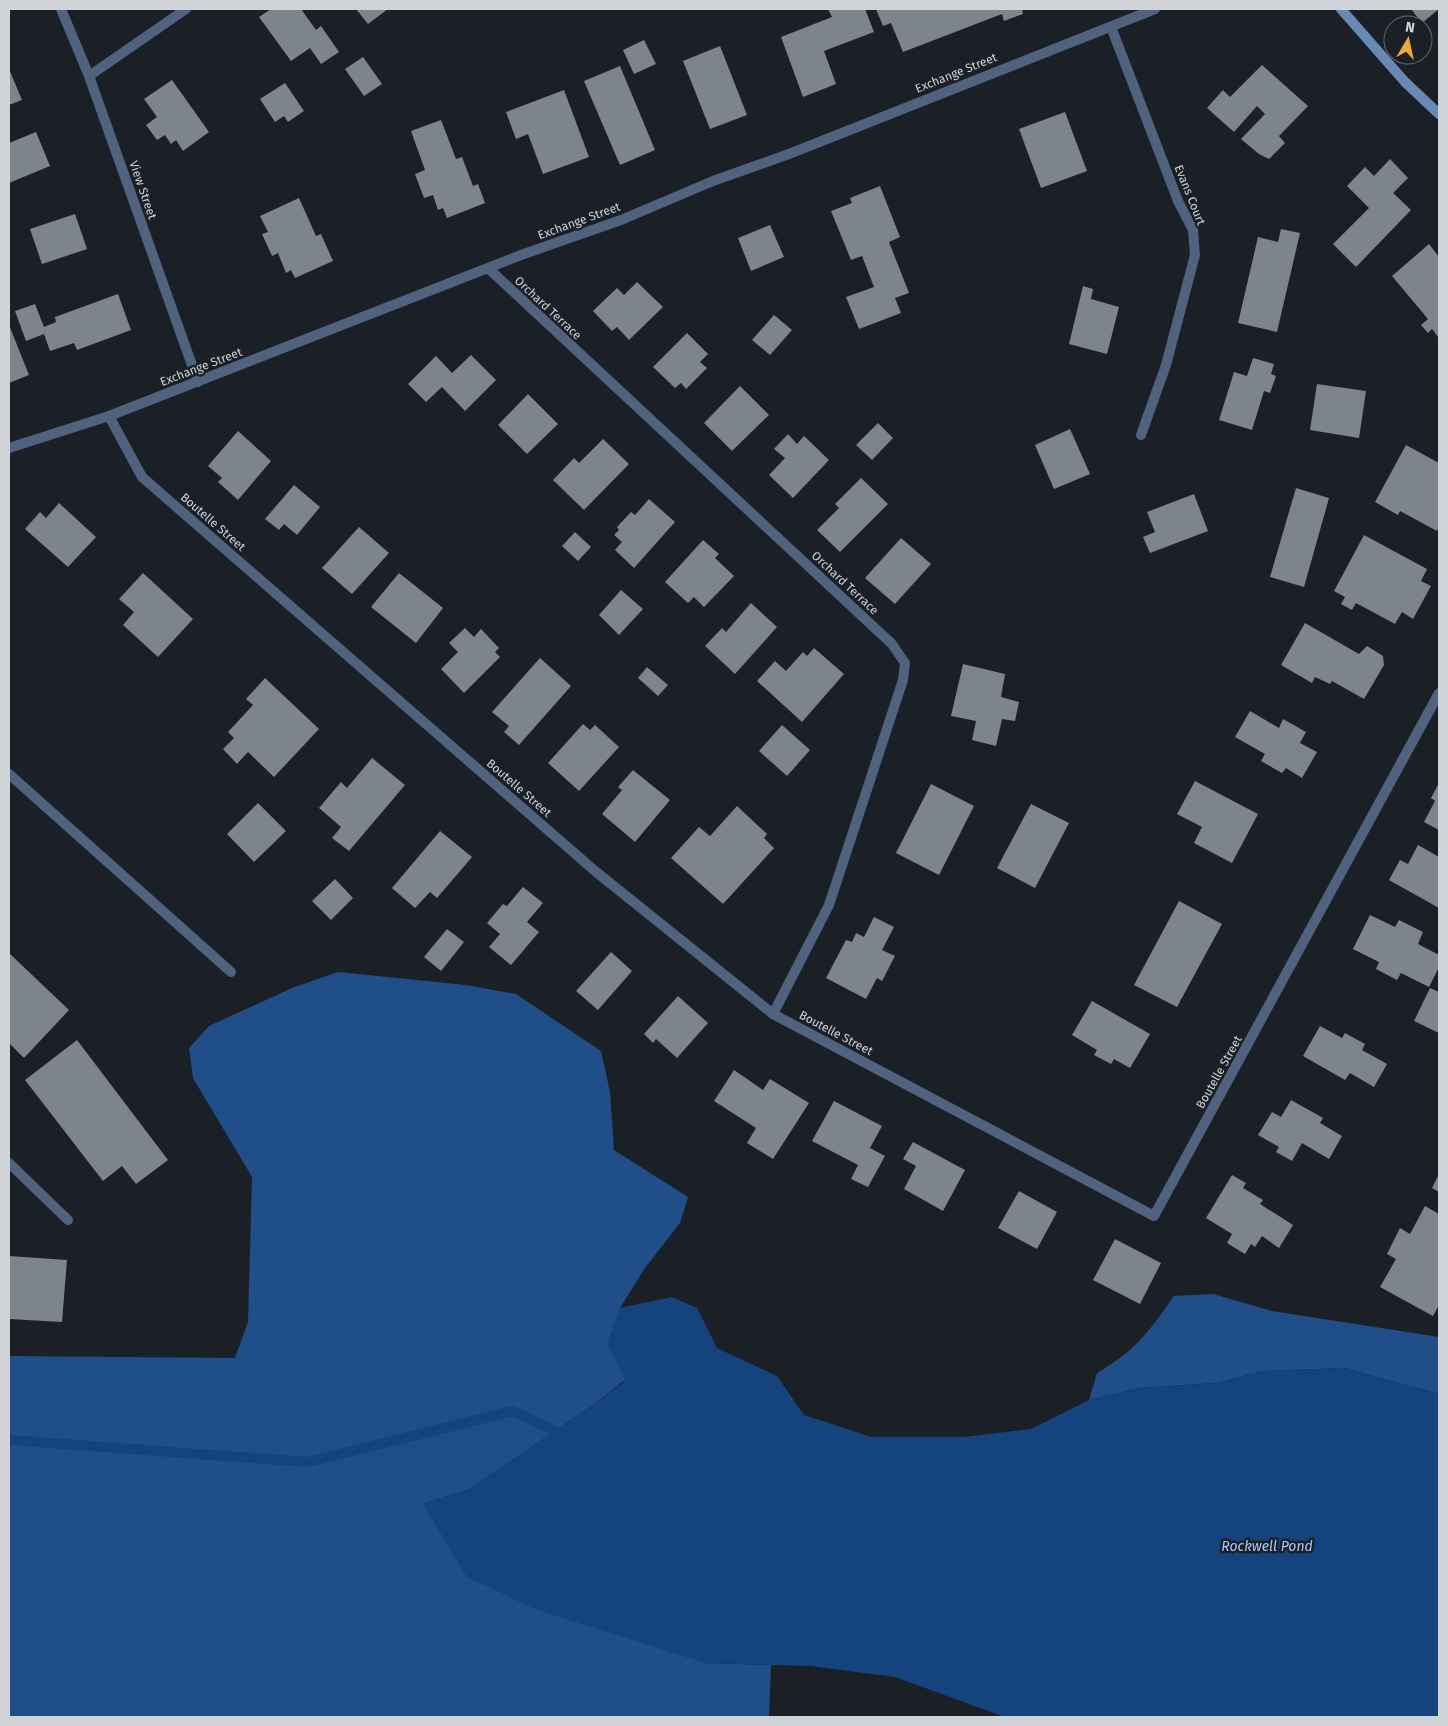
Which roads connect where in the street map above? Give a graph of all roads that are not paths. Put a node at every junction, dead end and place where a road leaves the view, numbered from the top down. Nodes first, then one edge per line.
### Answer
1 (60, 9) edge
2 (186, 9) edge
3 (1155, 9) edge
4 (1341, 9) edge
5 (1111, 26) junction
6 (89, 76) junction
7 (1439, 114) edge
8 (489, 269) junction
9 (198, 382) junction
10 (108, 416) junction
11 (1141, 435) dead end
12 (9, 448) edge
13 (1439, 693) edge
14 (9, 774) edge
15 (231, 972) dead end
16 (773, 1014) junction
17 (9, 1163) edge
18 (68, 1220) dead end

1 - 6 street, View Street
2 - 6 street
3 - 5 street, Exchange Street
4 - 7 main road
5 - 8 street, Exchange Street
5 - 11 street, Evans Court
6 - 9 street, View Street
8 - 9 street, Exchange Street
8 - 16 street, Orchard Terrace
9 - 10 street, Exchange Street
10 - 12 street, Exchange Street
10 - 16 street, Boutelle Street
13 - 16 street, Boutelle Street
14 - 15 street
17 - 18 street

